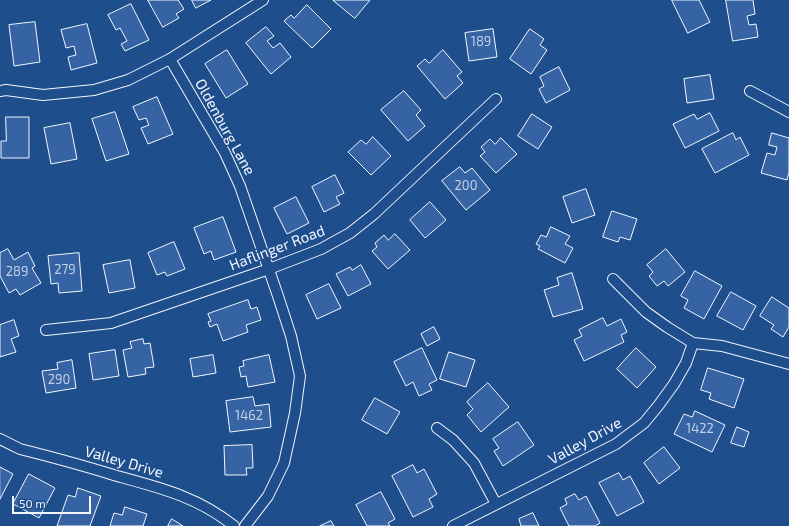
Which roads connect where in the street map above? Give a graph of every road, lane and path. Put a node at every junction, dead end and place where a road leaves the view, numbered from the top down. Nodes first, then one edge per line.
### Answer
1 (263, 0) edge
2 (170, 59) junction
3 (0, 91) edge
4 (750, 91) dead end
5 (496, 99) dead end
6 (789, 112) edge
7 (269, 269) junction
8 (613, 279) dead end
9 (46, 330) dead end
10 (693, 343) junction
11 (789, 364) edge
12 (438, 428) dead end
13 (0, 439) edge
14 (496, 504) junction
15 (234, 526) edge
16 (245, 526) edge
17 (453, 526) edge

1 - 2 street
2 - 3 street
2 - 7 street, Oldenburg Lane
4 - 6 street
5 - 7 street, Haflinger Road
7 - 9 street, Haflinger Road
7 - 16 street, Oldenburg Lane
8 - 10 street
10 - 11 street
10 - 14 street, Valley Drive
12 - 14 street
13 - 15 street, Valley Drive
14 - 17 street, Valley Drive

